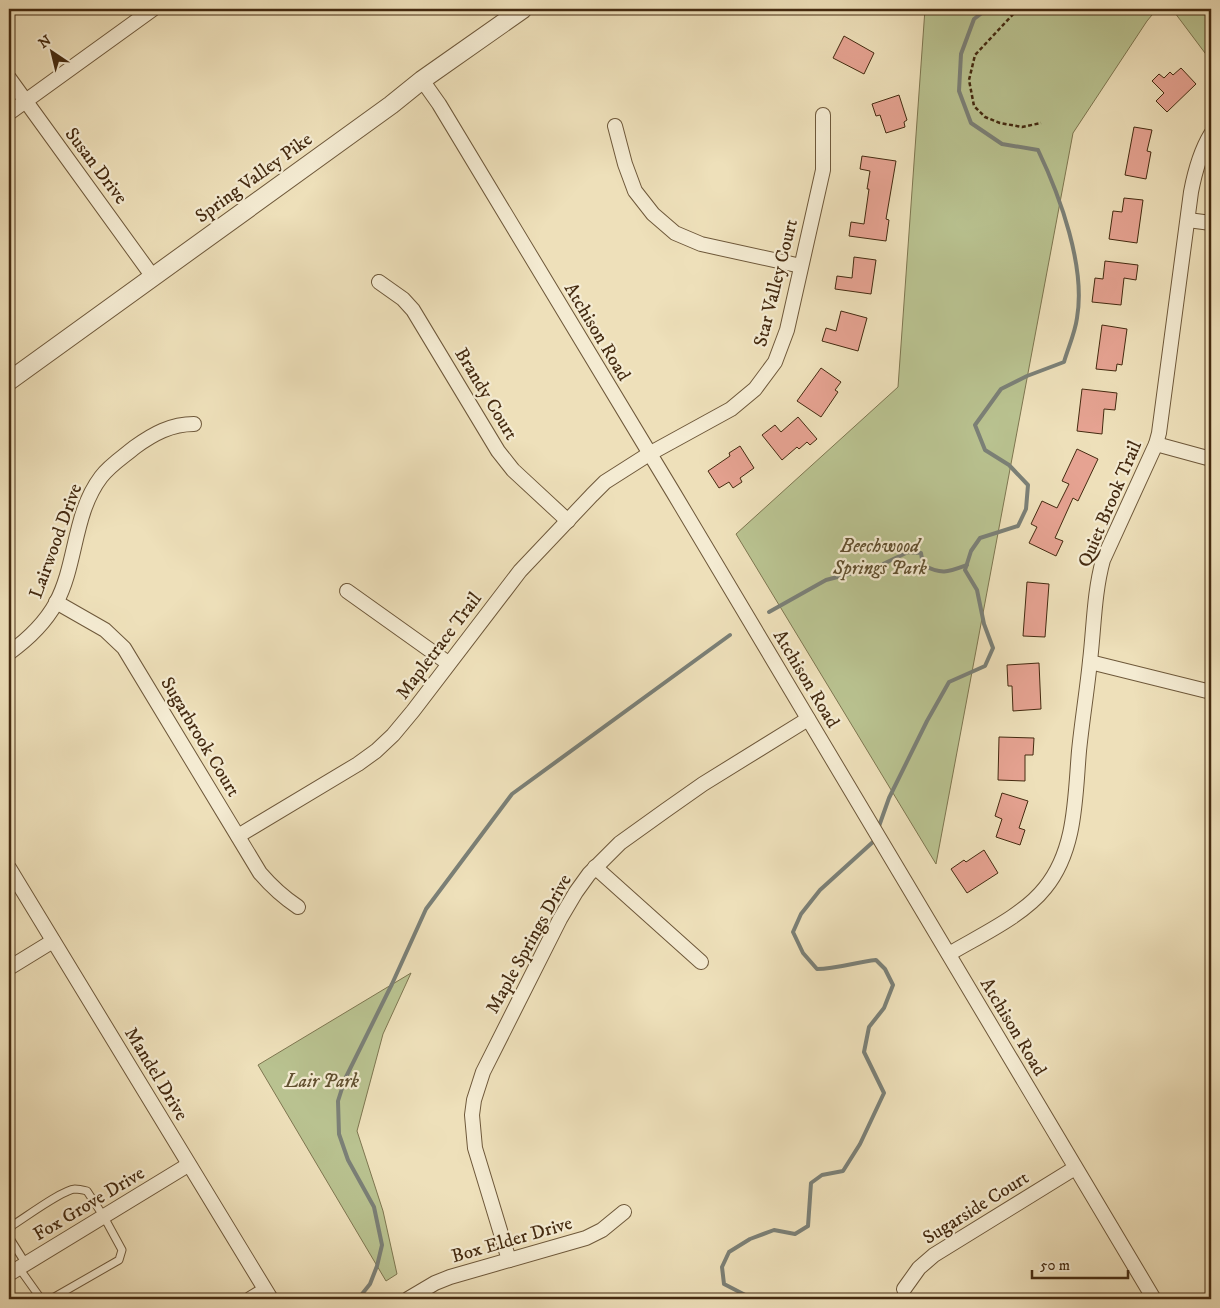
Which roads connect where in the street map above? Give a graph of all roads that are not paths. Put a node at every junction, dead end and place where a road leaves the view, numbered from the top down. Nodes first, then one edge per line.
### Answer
1 (153, 9) edge
2 (523, 9) edge
3 (9, 78) edge
4 (422, 80) junction
5 (25, 101) junction
6 (9, 113) edge
7 (823, 116) dead end
8 (615, 126) dead end
9 (1211, 134) edge
10 (1188, 220) junction
11 (1211, 223) edge
12 (801, 266) junction
13 (153, 277) junction
14 (379, 282) dead end
15 (9, 381) edge
16 (194, 424) dead end
17 (1156, 444) junction
18 (649, 454) junction
19 (1211, 459) edge
20 (568, 521) junction
21 (347, 591) dead end
22 (56, 602) junction
23 (9, 653) edge
24 (1090, 662) junction
25 (448, 663) junction
26 (1211, 692) edge
27 (808, 719) junction
28 (238, 836) junction
29 (595, 867) junction
30 (9, 868) edge
31 (298, 907) dead end
32 (53, 941) junction
33 (949, 954) junction
34 (701, 962) dead end
35 (9, 968) edge
36 (188, 1165) junction
37 (1075, 1168) junction
38 (624, 1212) dead end
39 (104, 1217) junction
40 (9, 1230) edge
41 (9, 1237) edge
42 (509, 1260) junction
43 (18, 1269) edge
44 (904, 1289) dead end
45 (268, 1295) edge
46 (250, 1299) edge
47 (408, 1299) edge
48 (1154, 1299) edge

1 - 5 street
2 - 4 street, Spring Valley Pike
3 - 5 street, Susan Drive
4 - 13 street, Spring Valley Pike
4 - 18 street, Atchison Road
5 - 6 street
5 - 13 street, Susan Drive
7 - 12 street, Star Valley Court
8 - 12 street
9 - 10 street, Quiet Brook Trail
10 - 11 street
10 - 17 street, Quiet Brook Trail
12 - 18 street, Star Valley Court
13 - 15 street, Spring Valley Pike
14 - 20 street, Brandy Court
16 - 22 street, Lairwood Drive
17 - 19 street
17 - 24 street, Quiet Brook Trail
18 - 20 street, Mapletrace Trail
18 - 27 street, Atchison Road
20 - 25 street, Mapletrace Trail
21 - 25 street
22 - 23 street, Lairwood Drive
22 - 28 street, Sugarbrook Court
24 - 26 street
24 - 33 street, Quiet Brook Trail
25 - 28 street, Mapletrace Trail
27 - 29 street, Maple Springs Drive
27 - 33 street, Atchison Road
28 - 31 street, Sugarbrook Court
29 - 34 street
29 - 42 street, Maple Springs Drive
30 - 32 street, Mandel Drive
32 - 35 street
32 - 36 street, Mandel Drive
33 - 37 street, Atchison Road
36 - 39 street, Fox Grove Drive
36 - 45 street, Mandel Drive
37 - 44 street, Sugarside Court
37 - 48 street, Atchison Road
38 - 42 street, Box Elder Drive
39 - 40 lane
39 - 43 street, Fox Grove Drive
39 - 43 lane
41 - 43 lane
42 - 47 street, Box Elder Drive
45 - 46 street

